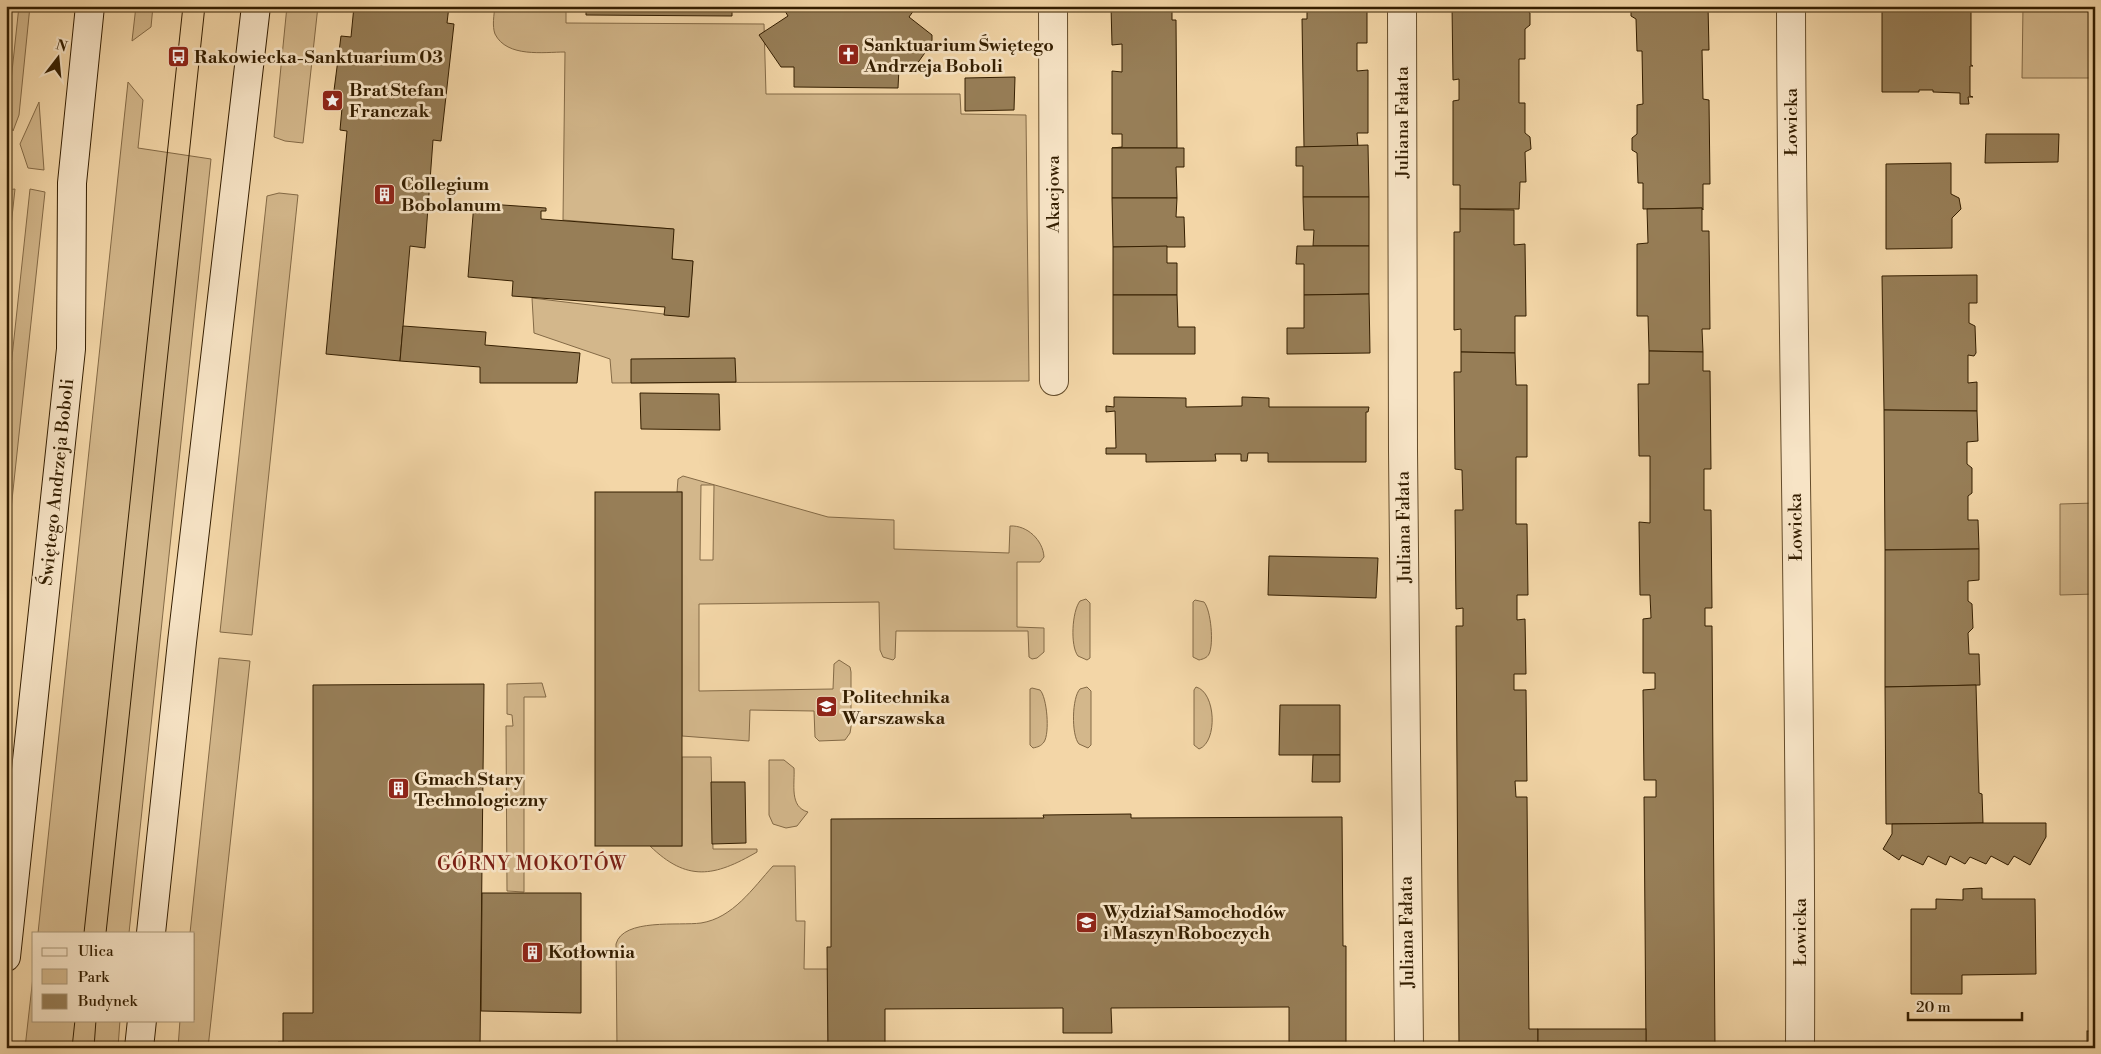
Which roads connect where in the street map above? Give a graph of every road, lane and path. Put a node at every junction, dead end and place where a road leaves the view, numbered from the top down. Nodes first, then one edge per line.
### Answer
1 (90, 6) edge
2 (256, 6) edge
3 (1053, 6) edge
4 (1402, 6) edge
5 (1791, 6) edge
6 (1054, 381) dead end
7 (151, 932) edge
8 (6, 956) edge
9 (142, 1022) edge
10 (139, 1048) edge
11 (1409, 1048) edge
12 (1800, 1048) edge

1 - 8 street, Świętego Andrzeja Boboli
2 - 7 street
3 - 6 street, Akacjowa
4 - 11 street, Juliana Fałata
5 - 12 street, Łowicka
9 - 10 street

